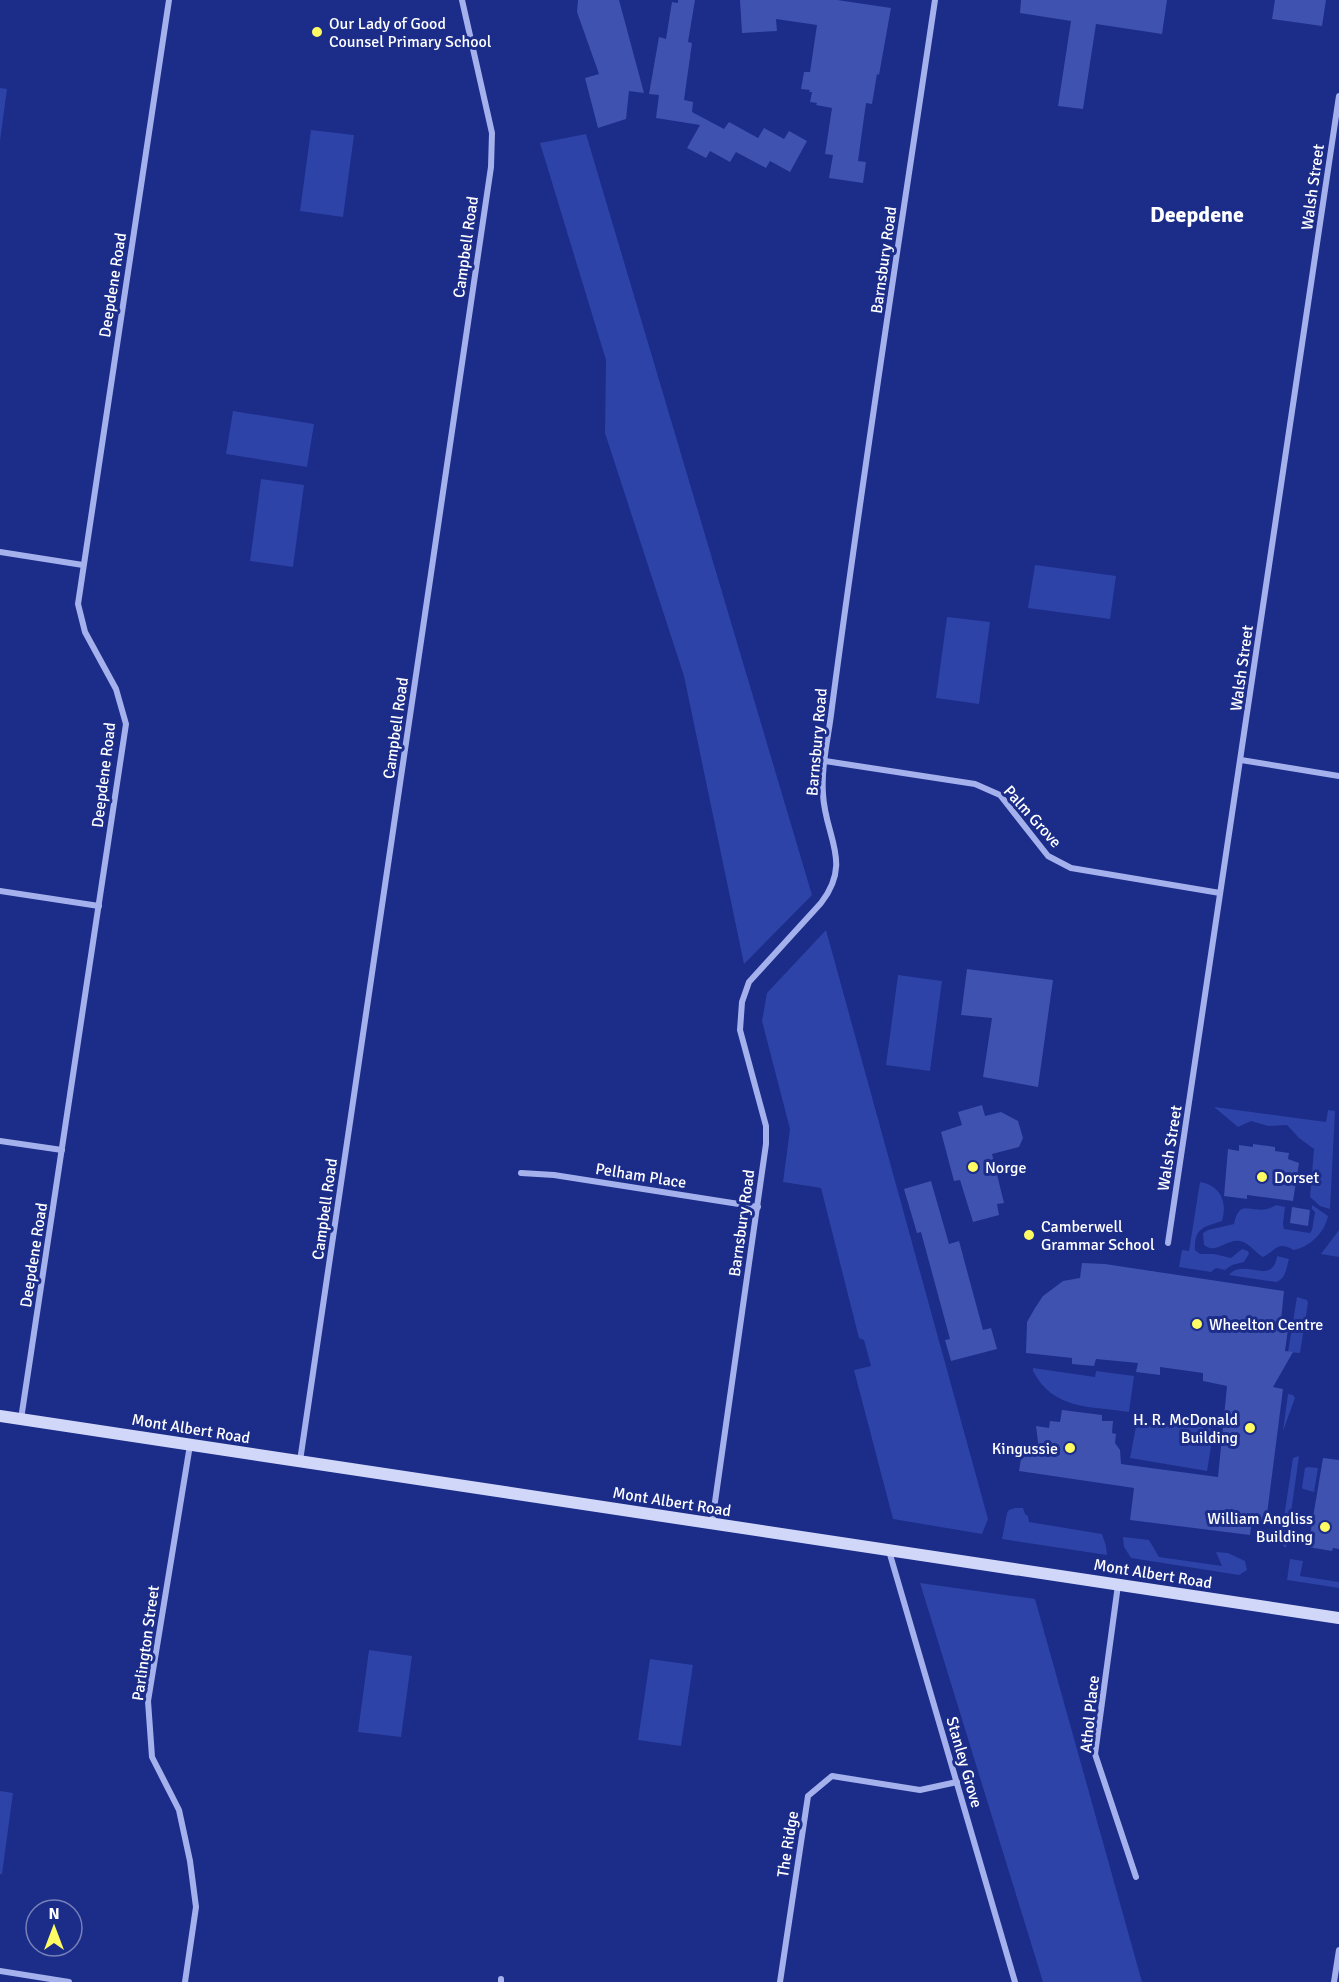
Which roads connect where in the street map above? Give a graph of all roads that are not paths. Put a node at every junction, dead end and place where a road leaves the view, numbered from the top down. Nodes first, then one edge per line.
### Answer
1 (169, 0) edge
2 (462, 0) edge
3 (935, 0) edge
4 (1339, 96) edge
5 (0, 552) edge
6 (82, 565) junction
7 (1241, 760) junction
8 (825, 761) junction
9 (1339, 776) edge
10 (0, 891) edge
11 (1220, 892) junction
12 (99, 906) junction
13 (0, 1141) edge
14 (62, 1150) junction
15 (521, 1173) dead end
16 (758, 1207) junction
17 (1168, 1243) dead end
18 (0, 1416) edge
19 (21, 1419) junction
20 (190, 1444) junction
21 (300, 1461) junction
22 (712, 1523) junction
23 (888, 1550) junction
24 (1118, 1584) junction
25 (1339, 1618) edge
26 (957, 1782) junction
27 (1136, 1877) dead end
28 (1339, 1950) edge
29 (0, 1971) edge
30 (69, 1982) edge
31 (185, 1982) edge
32 (780, 1982) edge
33 (1015, 1982) edge
34 (1334, 1982) edge

1 - 6 street, Deepdene Road
2 - 21 street, Campbell Road
3 - 8 street, Barnsbury Road
4 - 7 street, Walsh Street
5 - 6 street
6 - 12 street, Deepdene Road
7 - 9 street
7 - 11 street, Walsh Street
8 - 11 street, Palm Grove
8 - 16 street, Barnsbury Road
10 - 12 street
11 - 17 street, Walsh Street
12 - 14 street, Deepdene Road
13 - 14 street
14 - 19 street, Deepdene Road
15 - 16 street, Pelham Place
16 - 22 street, Barnsbury Road
18 - 19 main road, Mont Albert Road
19 - 20 main road, Mont Albert Road
20 - 21 main road, Mont Albert Road
20 - 31 street, Parlington Street
21 - 22 main road, Mont Albert Road
22 - 23 main road, Mont Albert Road
23 - 24 main road, Mont Albert Road
23 - 26 street, Stanley Grove
24 - 25 main road, Mont Albert Road
24 - 27 street, Athol Place
26 - 32 street, The Ridge
26 - 33 street, Stanley Grove
28 - 34 street
29 - 30 street

